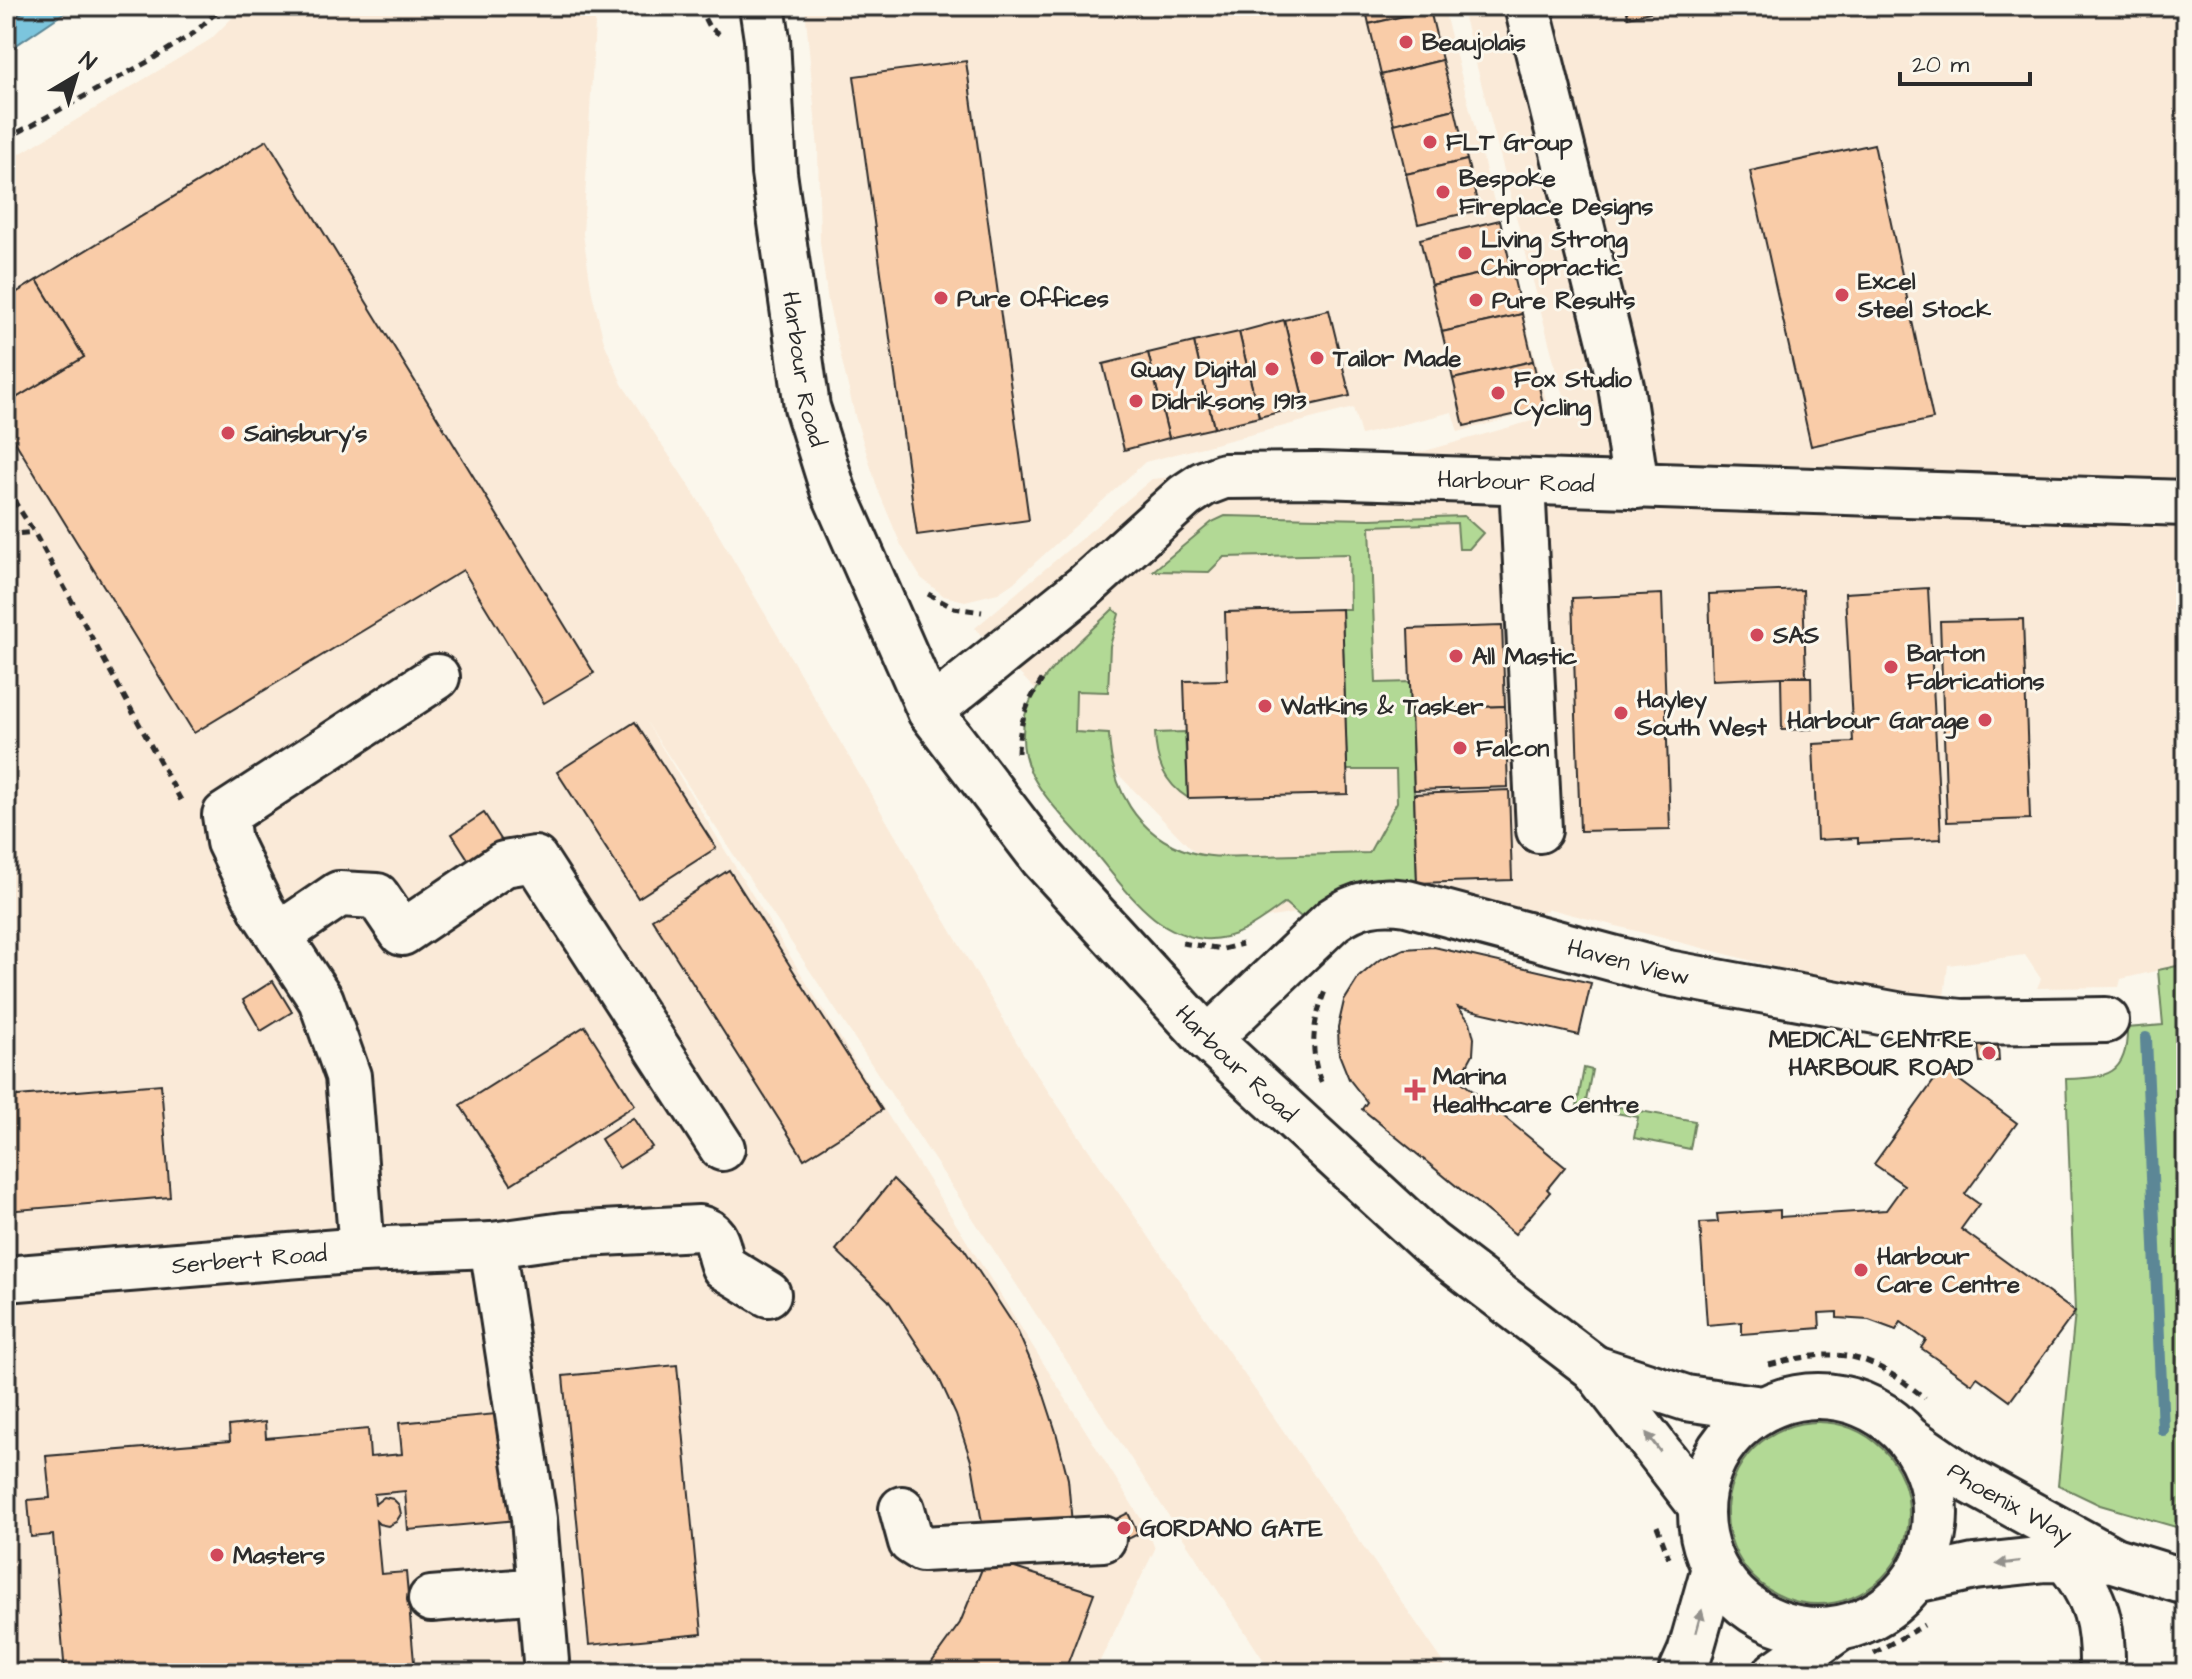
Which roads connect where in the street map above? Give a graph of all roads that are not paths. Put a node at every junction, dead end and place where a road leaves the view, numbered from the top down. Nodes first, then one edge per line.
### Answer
1 (762, 6) edge
2 (1527, 6) edge
3 (1522, 482) junction
4 (1636, 486) junction
5 (2186, 503) edge
6 (437, 677) dead end
7 (930, 711) junction
8 (1539, 830) dead end
9 (271, 922) junction
10 (2106, 1020) dead end
11 (1208, 1039) junction
12 (722, 1148) dead end
13 (492, 1245) junction
14 (362, 1250) junction
15 (6, 1279) edge
16 (768, 1294) dead end
17 (1594, 1368) junction
18 (1762, 1409) junction
19 (1911, 1441) junction
20 (1700, 1505) junction
21 (902, 1509) dead end
22 (1103, 1539) dead end
23 (2066, 1559) junction
24 (2114, 1560) junction
25 (1714, 1568) junction
26 (1915, 1580) junction
27 (2186, 1582) edge
28 (540, 1590) junction
29 (431, 1599) dead end
30 (1837, 1630) junction
31 (547, 1673) edge
32 (1681, 1673) edge
33 (1776, 1673) edge
34 (2102, 1673) edge

1 - 7 street, Harbour Road
2 - 4 street
3 - 4 street, Harbour Road
3 - 7 street, Harbour Road
3 - 8 street
4 - 5 street, Harbour Road
6 - 9 street
7 - 11 street, Harbour Road
9 - 12 street
9 - 14 street
10 - 11 street, Haven View
11 - 17 street, Harbour Road
13 - 14 street, Serbert Road
13 - 16 street, Serbert Road
13 - 28 street
14 - 15 street, Serbert Road
17 - 18 street, Harbour Road
20 -> 17 street, Harbour Road
18 - 19 street
18 - 20 street
19 - 24 street, Phoenix Way
19 - 26 street
20 - 25 street
21 - 22 street
23 - 24 street, Phoenix Way
23 -> 26 street, Phoenix Way
23 - 34 street
24 - 27 street, Phoenix Way
25 - 30 street
32 -> 25 street
26 - 30 street
28 - 29 street
28 - 31 street
30 - 33 street

